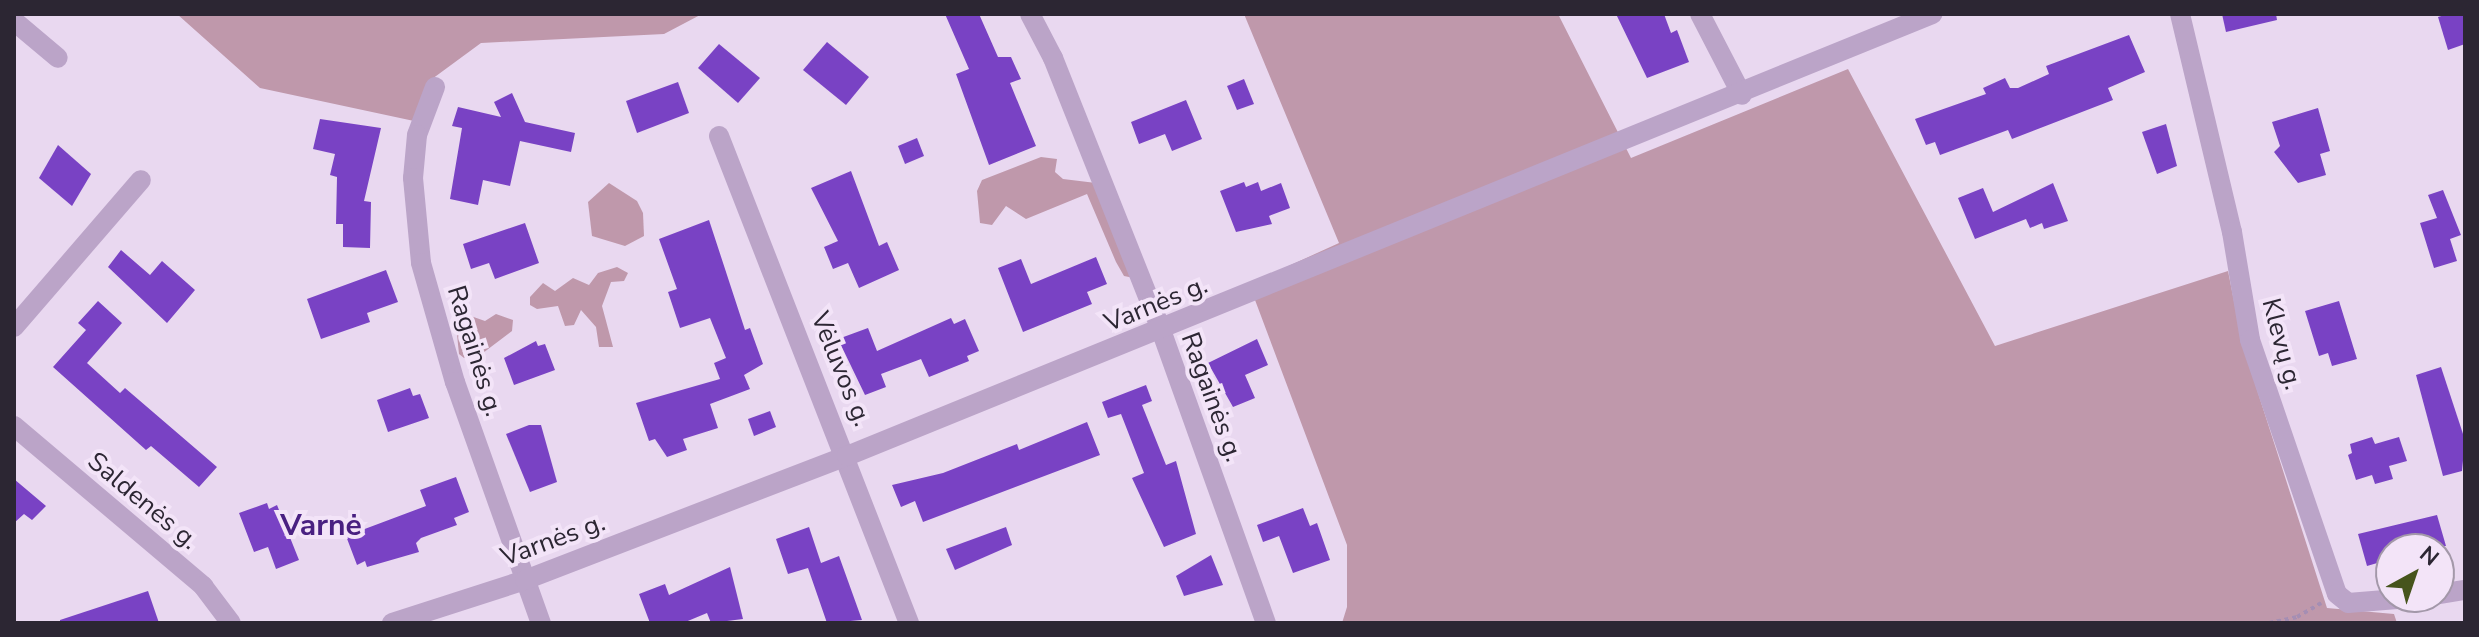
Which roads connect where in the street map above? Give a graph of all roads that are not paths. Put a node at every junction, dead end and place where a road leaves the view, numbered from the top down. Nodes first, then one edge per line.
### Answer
1 (1030, 14) edge
2 (1700, 14) edge
3 (1932, 14) edge
4 (2180, 14) edge
5 (14, 21) edge
6 (58, 58) dead end
7 (435, 87) dead end
8 (1742, 95) junction
9 (719, 136) dead end
10 (141, 180) dead end
11 (14, 327) edge
12 (1161, 330) junction
13 (14, 426) edge
14 (847, 456) junction
15 (525, 580) junction
16 (2375, 601) edge
17 (231, 623) edge
18 (392, 623) edge
19 (541, 623) edge
20 (909, 623) edge
21 (1266, 623) edge

1 - 12 street, Ragainės g.
2 - 8 street
3 - 8 street, Varnės g.
4 - 16 street, Klevų g.
5 - 6 street
7 - 15 street, Ragainės g.
8 - 12 street, Varnės g.
9 - 14 street, Vėluvos g.
10 - 11 street
12 - 14 street, Varnės g.
12 - 21 street, Ragainės g.
13 - 17 street, Saldenės g.
14 - 15 street, Varnės g.
14 - 20 street, Vėluvos g.
15 - 18 street, Varnės g.
15 - 19 street, Ragainės g.

